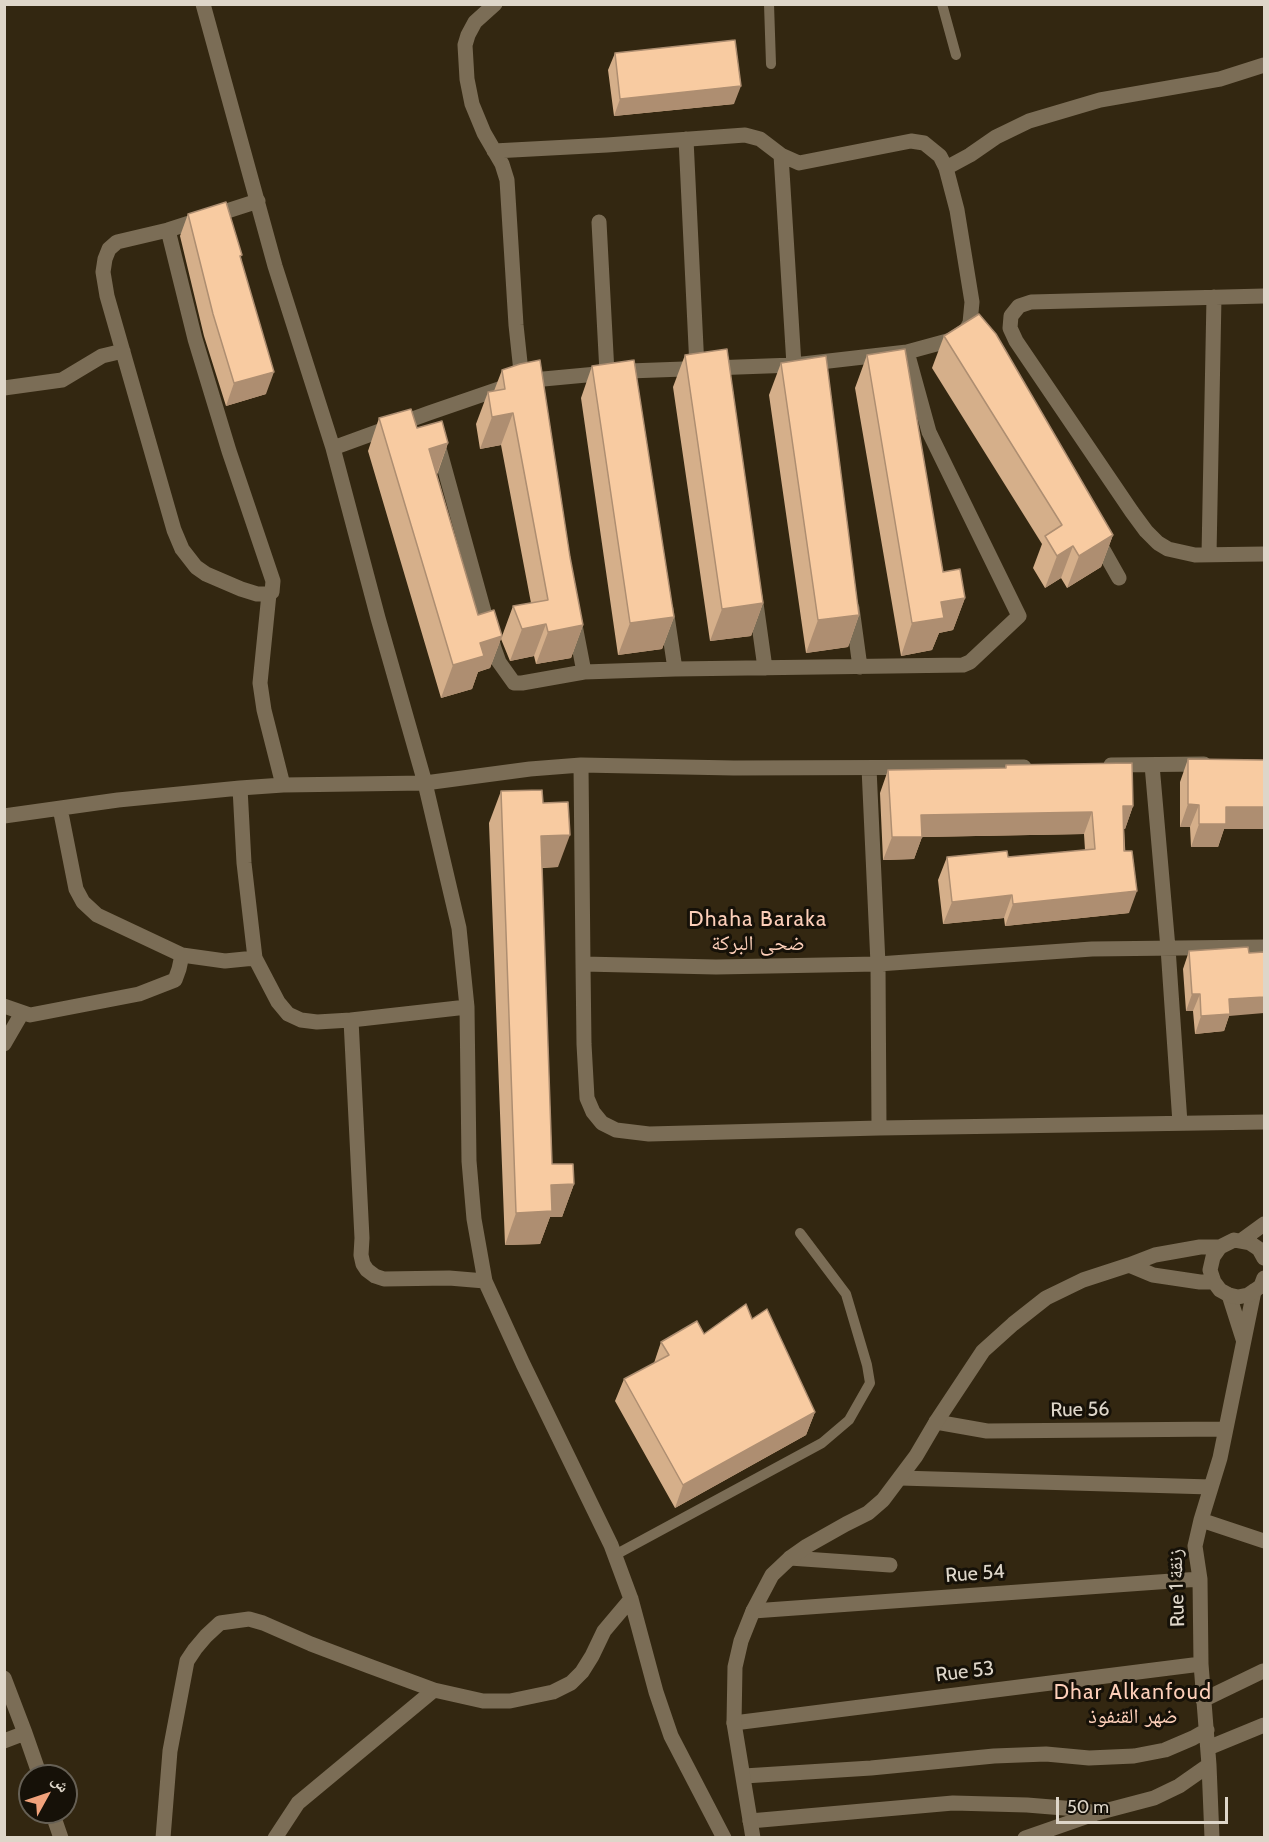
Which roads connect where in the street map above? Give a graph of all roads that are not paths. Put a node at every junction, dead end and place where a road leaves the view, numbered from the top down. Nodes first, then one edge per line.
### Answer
1 (203, 4) edge
2 (495, 4) edge
3 (769, 4) edge
4 (942, 4) edge
5 (956, 55) dead end
6 (771, 64) dead end
7 (1264, 65) edge
8 (686, 139) junction
9 (494, 151) junction
10 (781, 156) junction
11 (946, 168) junction
12 (258, 201) junction
13 (599, 222) dead end
14 (168, 230) junction
15 (1264, 296) edge
16 (1214, 297) junction
17 (966, 330) junction
18 (978, 344) edge
19 (123, 351) junction
20 (907, 352) junction
21 (794, 365) junction
22 (697, 368) junction
23 (607, 373) junction
24 (532, 384) junction
25 (4, 388) edge
26 (429, 413) junction
27 (333, 448) junction
28 (1090, 529) edge
29 (1264, 554) edge
30 (1209, 555) junction
31 (1119, 578) dead end
32 (754, 587) edge
33 (269, 594) junction
34 (851, 596) edge
35 (664, 600) edge
36 (572, 609) edge
37 (860, 666) junction
38 (765, 668) junction
39 (675, 669) junction
40 (584, 672) junction
41 (1220, 764) edge
42 (581, 765) junction
43 (1152, 765) junction
44 (1094, 766) edge
45 (1036, 767) edge
46 (869, 768) junction
47 (426, 783) junction
48 (283, 784) junction
49 (240, 788) junction
50 (60, 808) junction
51 (4, 816) edge
52 (1264, 947) edge
53 (1168, 948) junction
54 (182, 955) junction
55 (255, 958) junction
56 (583, 964) junction
57 (878, 964) junction
58 (4, 1006) edge
59 (467, 1007) junction
60 (22, 1012) junction
61 (351, 1020) junction
62 (4, 1044) edge
63 (1264, 1122) edge
64 (1180, 1123) junction
65 (879, 1128) junction
66 (1264, 1224) edge
67 (800, 1233) dead end
68 (1242, 1240) junction
69 (1221, 1247) junction
70 (1264, 1258) edge
71 (1129, 1265) junction
72 (1264, 1278) edge
73 (485, 1281) junction
74 (1214, 1282) junction
75 (1254, 1291) junction
76 (1229, 1295) junction
77 (1244, 1342) junction
78 (936, 1422) junction
79 (1225, 1429) junction
80 (900, 1478) junction
81 (1211, 1487) junction
82 (1201, 1520) junction
83 (1264, 1541) edge
84 (615, 1555) junction
85 (790, 1558) junction
86 (890, 1565) dead end
87 (1200, 1579) junction
88 (631, 1599) junction
89 (753, 1611) junction
90 (1201, 1664) junction
91 (1263, 1671) dead end
92 (4, 1678) edge
93 (434, 1690) junction
94 (1203, 1700) junction
95 (734, 1723) junction
96 (1264, 1725) edge
97 (1207, 1730) junction
98 (25, 1733) junction
99 (4, 1741) edge
100 (1208, 1748) junction
101 (36, 1764) edge
102 (1209, 1765) junction
103 (744, 1776) junction
104 (1097, 1813) junction
105 (750, 1821) junction
106 (163, 1838) edge
107 (275, 1838) edge
108 (724, 1838) edge
109 (753, 1838) edge
110 (1025, 1838) edge
111 (1212, 1838) edge

1 - 12 street
2 - 9 street
3 - 6 lane
4 - 5 lane
7 - 11 street
8 - 9 street
8 - 10 street
8 - 22 street
9 - 24 street
10 - 11 street
10 - 21 street
11 - 17 street
12 - 14 street
12 - 27 street
13 - 23 street
14 - 19 street
14 - 33 street
15 - 16 street
16 - 30 street
16 - 30 street
17 - 18 street
17 - 20 street
19 - 25 street
19 - 33 street
20 - 21 street
20 - 37 street
21 - 22 street
22 - 23 street
23 - 24 street
24 - 26 street
26 - 27 street
26 - 40 street
27 - 47 street
28 - 31 street
29 - 30 street
32 - 38 street
33 - 48 street
34 - 37 street
35 - 39 street
36 - 40 street
37 - 38 street
38 - 39 street
39 - 40 street
41 - 43 street
42 - 46 street
42 - 47 street
42 - 56 street
43 - 44 street
43 - 53 street
45 - 46 street
46 - 57 street
47 - 48 street
47 - 59 street
48 - 49 street
49 - 50 street
49 - 55 street
50 - 51 street
50 - 54 street
52 - 53 street
53 - 57 street
53 - 64 street
54 - 55 street
54 - 60 street
55 - 61 street
56 - 57 street
56 - 65 street
57 - 65 street
58 - 60 street
59 - 61 street
59 - 73 street
60 - 62 street
61 - 73 street
63 - 64 street
64 - 65 street
66 - 68 street
67 - 84 lane
68 - 69 street
68 - 70 street
69 - 71 street
69 - 74 street
71 - 74 street
71 - 78 street
72 - 75 street
73 - 84 street
74 - 76 street
75 - 76 street
75 - 77 street, Rue 1 زنقة
76 - 77 street
77 - 79 street, Rue 1 زنقة
78 - 79 street, Rue 56
78 - 80 street
79 - 81 street, Rue 1 زنقة
80 - 81 street
80 - 85 street
81 - 82 street, Rue 1 زنقة
82 - 83 street
82 - 87 street, Rue 1 زنقة
84 - 88 street
85 - 86 street
85 - 89 street
87 - 89 street, Rue 54
87 - 90 street, Rue 1 زنقة
88 - 93 street
88 - 108 street
89 - 95 street
90 - 94 street, Rue 1 زنقة
90 - 95 street, Rue 53
91 - 94 street
92 - 98 street
93 - 106 street
93 - 107 street
94 - 97 street, Rue 1 زنقة
95 - 103 street
96 - 100 street
97 - 100 street, Rue 1 زنقة
97 - 103 street
98 - 99 street
98 - 101 street
100 - 102 street, Rue 1 زنقة
102 - 104 street
102 - 111 street, Rue 1 زنقة
103 - 105 street
104 - 105 street
104 - 110 street
105 - 109 street

